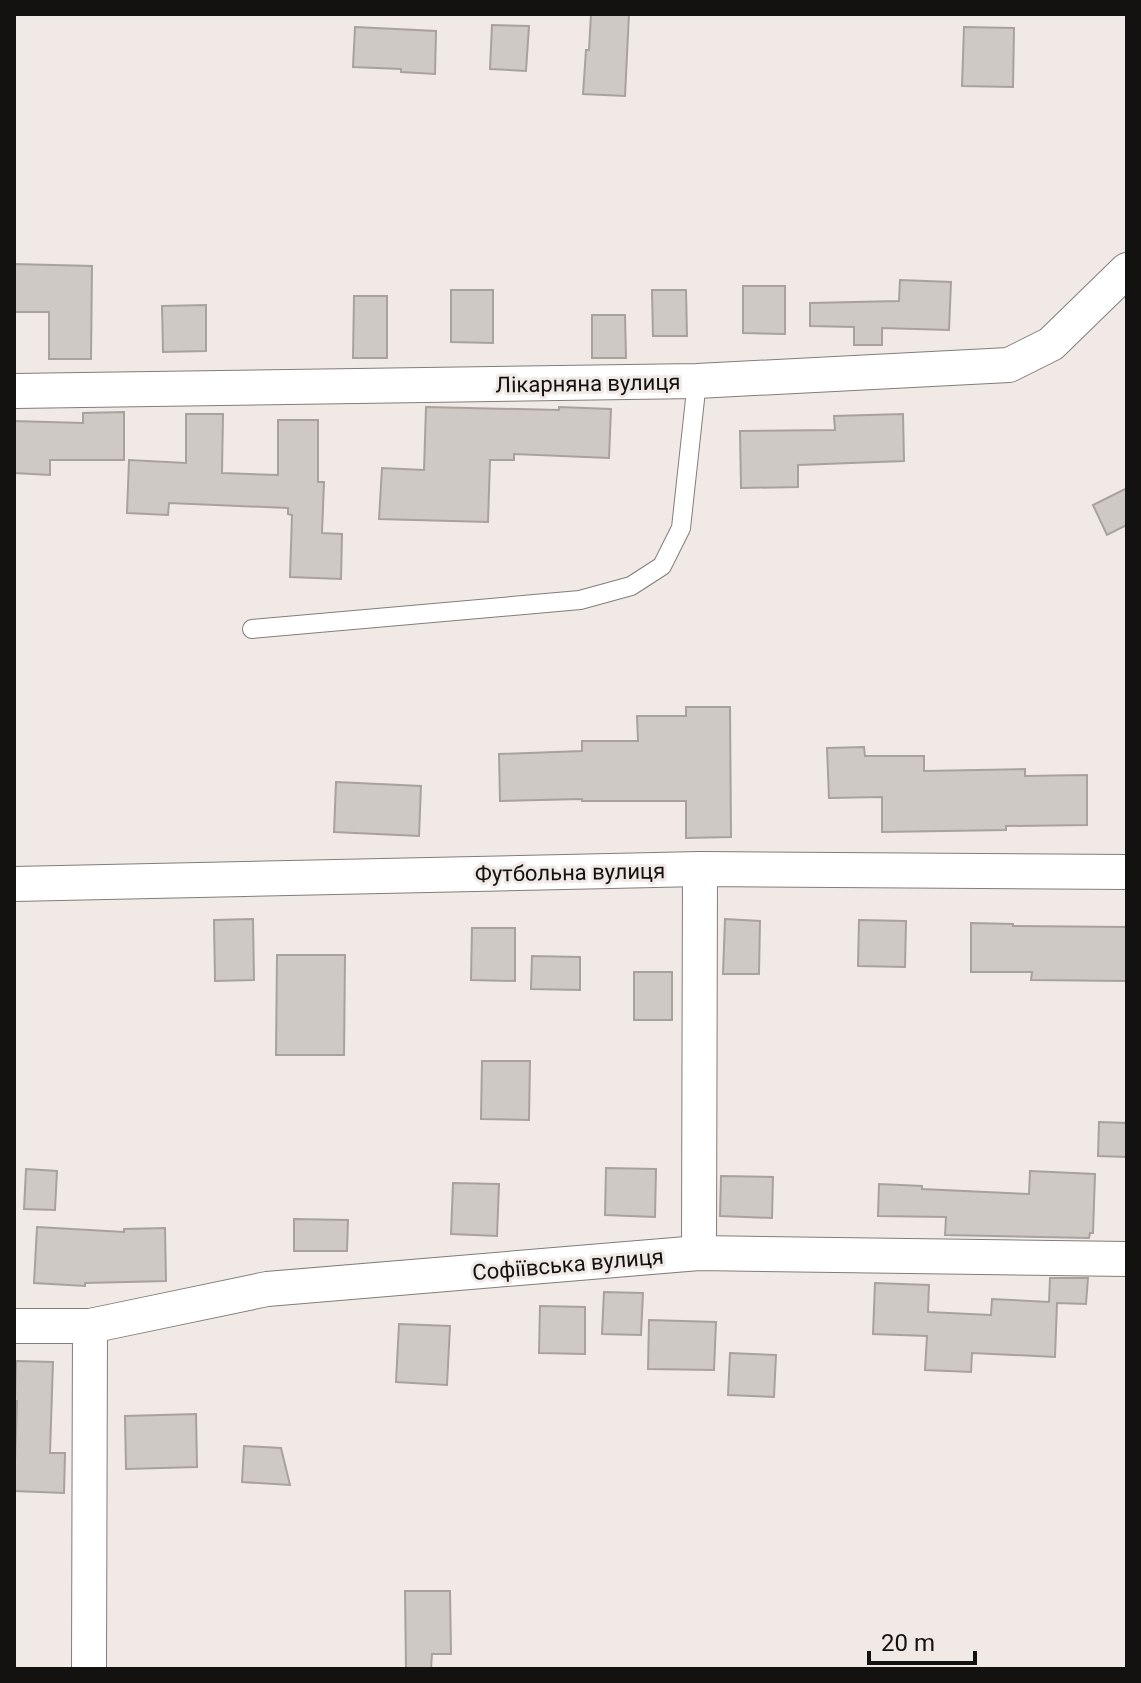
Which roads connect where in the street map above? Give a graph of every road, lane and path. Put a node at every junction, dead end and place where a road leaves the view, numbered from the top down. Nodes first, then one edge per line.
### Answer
1 (1127, 270) edge
2 (697, 381) junction
3 (14, 391) edge
4 (252, 629) dead end
5 (700, 869) junction
6 (1127, 872) edge
7 (14, 884) edge
8 (699, 1253) junction
9 (1127, 1259) edge
10 (14, 1326) edge
11 (90, 1326) junction
12 (89, 1669) edge

1 - 2 street, Лікарняна вулиця
2 - 3 street, Лікарняна вулиця
2 - 4 lane
5 - 6 street, Футбольна вулиця
5 - 7 street, Футбольна вулиця
5 - 8 street
8 - 9 street, Софіївська вулиця
8 - 11 street, Софіївська вулиця
10 - 11 street, Софіївська вулиця
11 - 12 street

